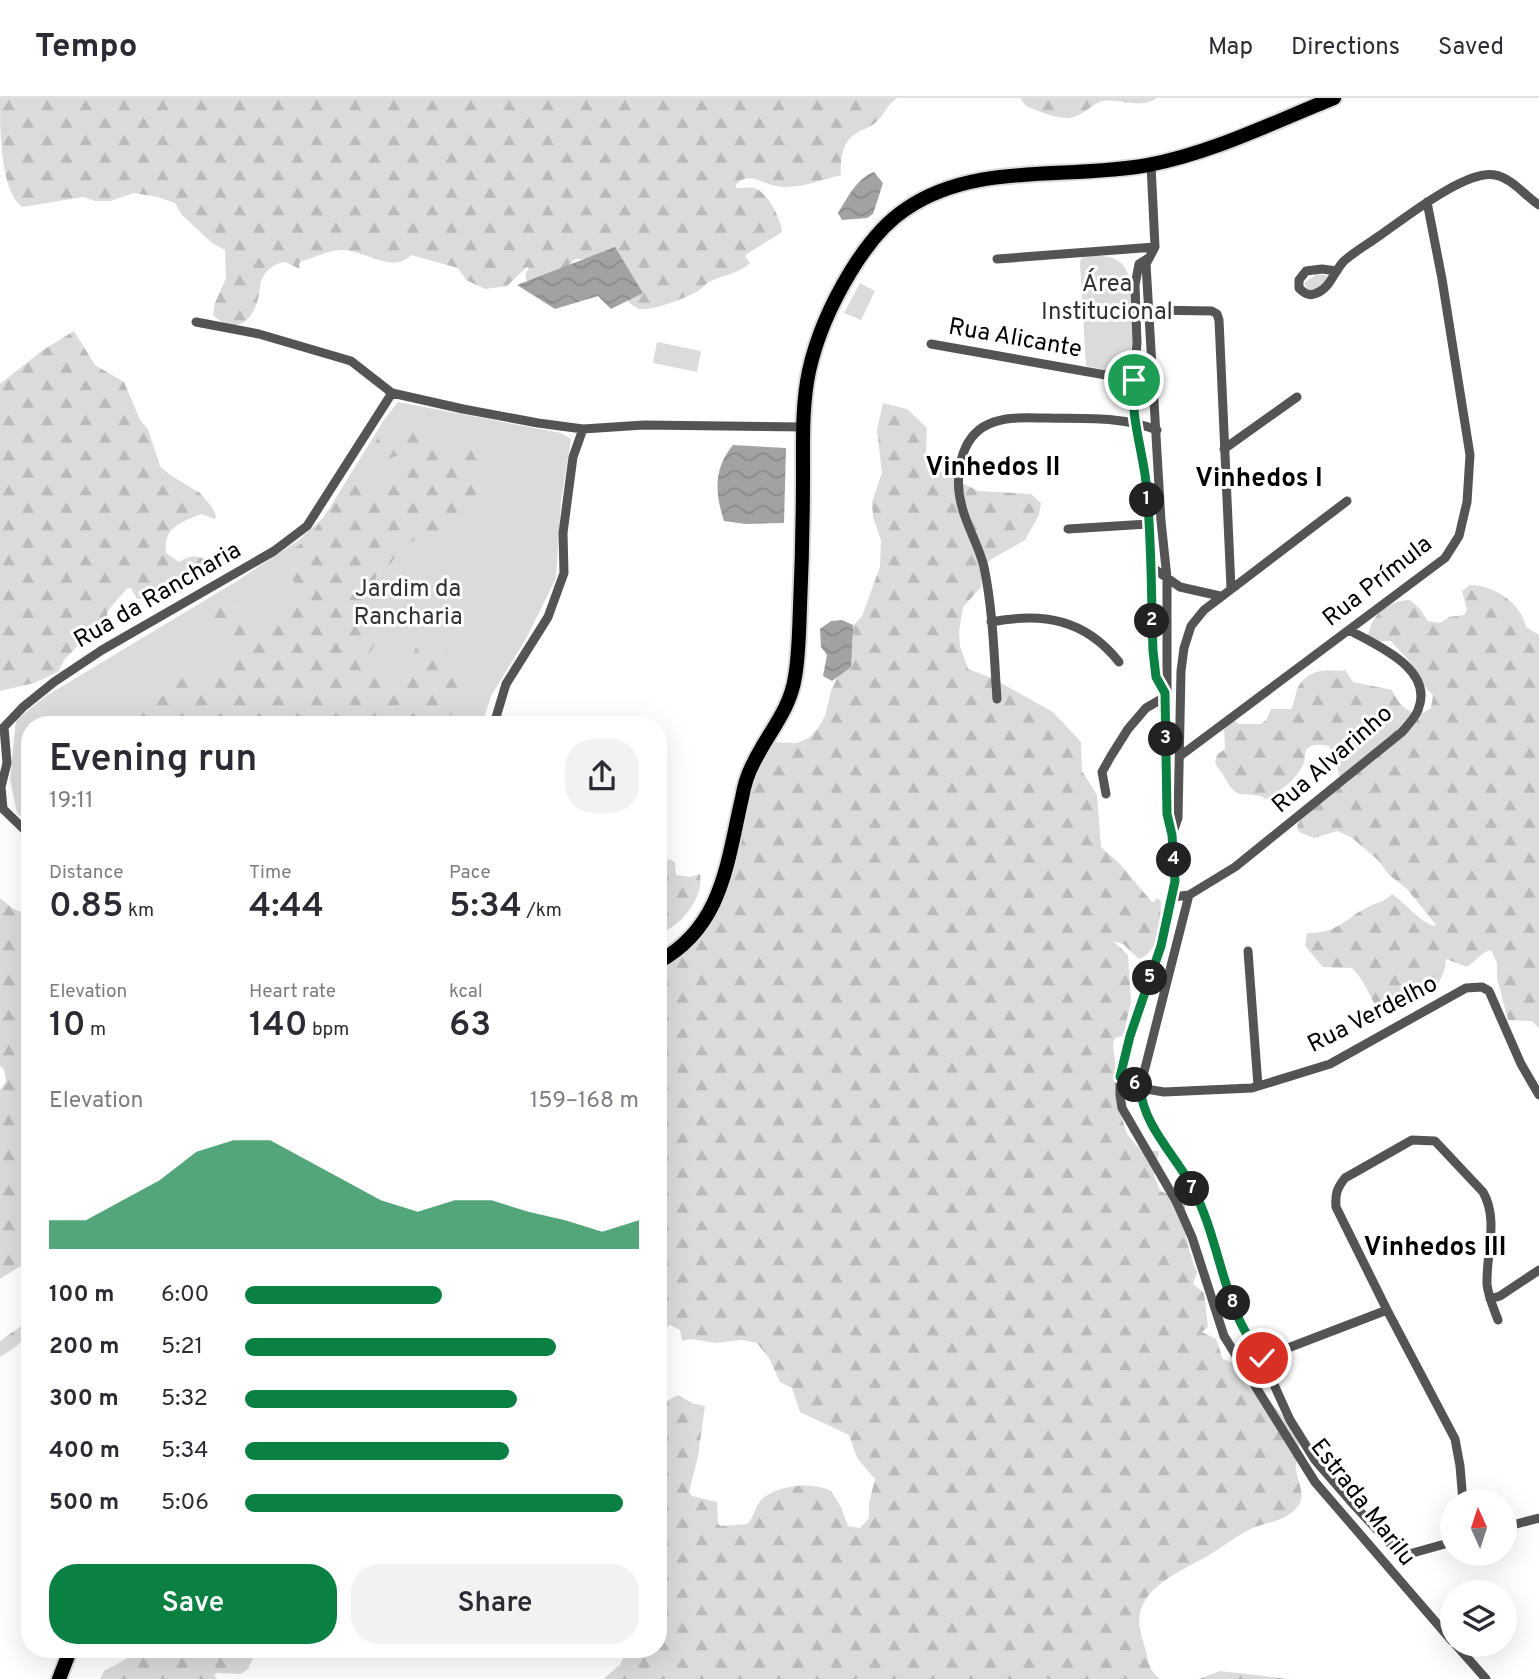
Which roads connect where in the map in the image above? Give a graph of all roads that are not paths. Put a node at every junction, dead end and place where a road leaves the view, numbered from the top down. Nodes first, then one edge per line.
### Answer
1 (1334, 98) edge
2 (1151, 165) junction
3 (1427, 202) junction
4 (1539, 205) edge
5 (1153, 252) junction
6 (997, 259) dead end
7 (1337, 271) dead end
8 (1149, 310) junction
9 (196, 322) dead end
10 (931, 344) dead end
11 (1134, 380) junction
12 (392, 393) junction
13 (1297, 397) dead end
14 (1135, 422) junction
15 (804, 427) junction
16 (583, 429) junction
17 (1157, 430) junction
18 (1224, 449) junction
19 (1346, 501) dead end
20 (1148, 524) junction
21 (1068, 529) dead end
22 (1150, 566) junction
23 (1167, 578) junction
24 (1231, 588) junction
25 (1220, 596) junction
26 (991, 622) junction
27 (1349, 629) junction
28 (1119, 662) dead end
29 (1165, 695) junction
30 (997, 699) dead end
31 (496, 716) edge
32 (1180, 756) junction
33 (1106, 794) dead end
34 (1, 798) edge
35 (21, 826) edge
36 (1172, 835) junction
37 (1189, 895) junction
38 (1173, 897) junction
39 (1248, 951) dead end
40 (667, 956) edge
41 (1120, 1077) junction
42 (1258, 1086) junction
43 (1140, 1087) junction
44 (1539, 1095) edge
45 (1539, 1270) edge
46 (1490, 1299) junction
47 (1387, 1310) junction
48 (1499, 1320) dead end
49 (1262, 1358) junction
50 (1246, 1371) junction
51 (1462, 1489) edge
52 (1539, 1518) edge
53 (1517, 1524) edge
54 (1440, 1545) edge
55 (1440, 1627) edge
56 (1466, 1657) edge
57 (67, 1658) edge
58 (59, 1679) edge
59 (1486, 1679) edge

1 - 2 main road
2 - 5 street, Estrada Marilu
2 - 15 main road
3 - 4 street
3 - 7 street
3 - 27 street, Rua Prímula
5 - 6 street
5 - 8 street, Estrada Marilu
5 - 11 street
8 - 17 street, Estrada Marilu
8 - 18 street
9 - 12 street
10 - 11 street, Rua Alicante
11 - 14 street
12 - 16 street
12 - 34 street, Rua da Rancharia
13 - 18 street
14 - 17 street
14 - 20 street
14 - 26 street
15 - 16 street
15 - 40 main road
16 - 31 street
17 - 23 street, Estrada Marilu
18 - 24 street
19 - 24 street
20 - 21 street
20 - 22 street
22 - 23 street
22 - 29 street
23 - 25 street
23 - 29 street, Estrada Marilu
24 - 25 street
25 - 32 street
26 - 28 street
26 - 30 street
27 - 32 street, Rua Prímula
27 - 37 street, Rua Alvarinho
29 - 33 street
29 - 36 street, Estrada Marilu
32 - 36 street
34 - 35 street, Rua da Rancharia
36 - 38 street, Estrada Marilu
37 - 38 street, Rua Alvarinho
37 - 43 street
38 - 41 street, Estrada Marilu
39 - 42 street
41 - 43 street, Rua Verdelho
41 - 50 street, Estrada Marilu
42 - 43 street, Rua Verdelho
42 - 44 street, Rua Verdelho
43 - 49 street
45 - 46 street
46 - 47 street
46 - 48 street
47 - 49 street
47 - 51 street
49 - 50 street
49 - 54 street
50 - 55 street, Estrada Marilu
52 - 53 street
56 - 59 street, Estrada Marilu
57 - 58 main road

